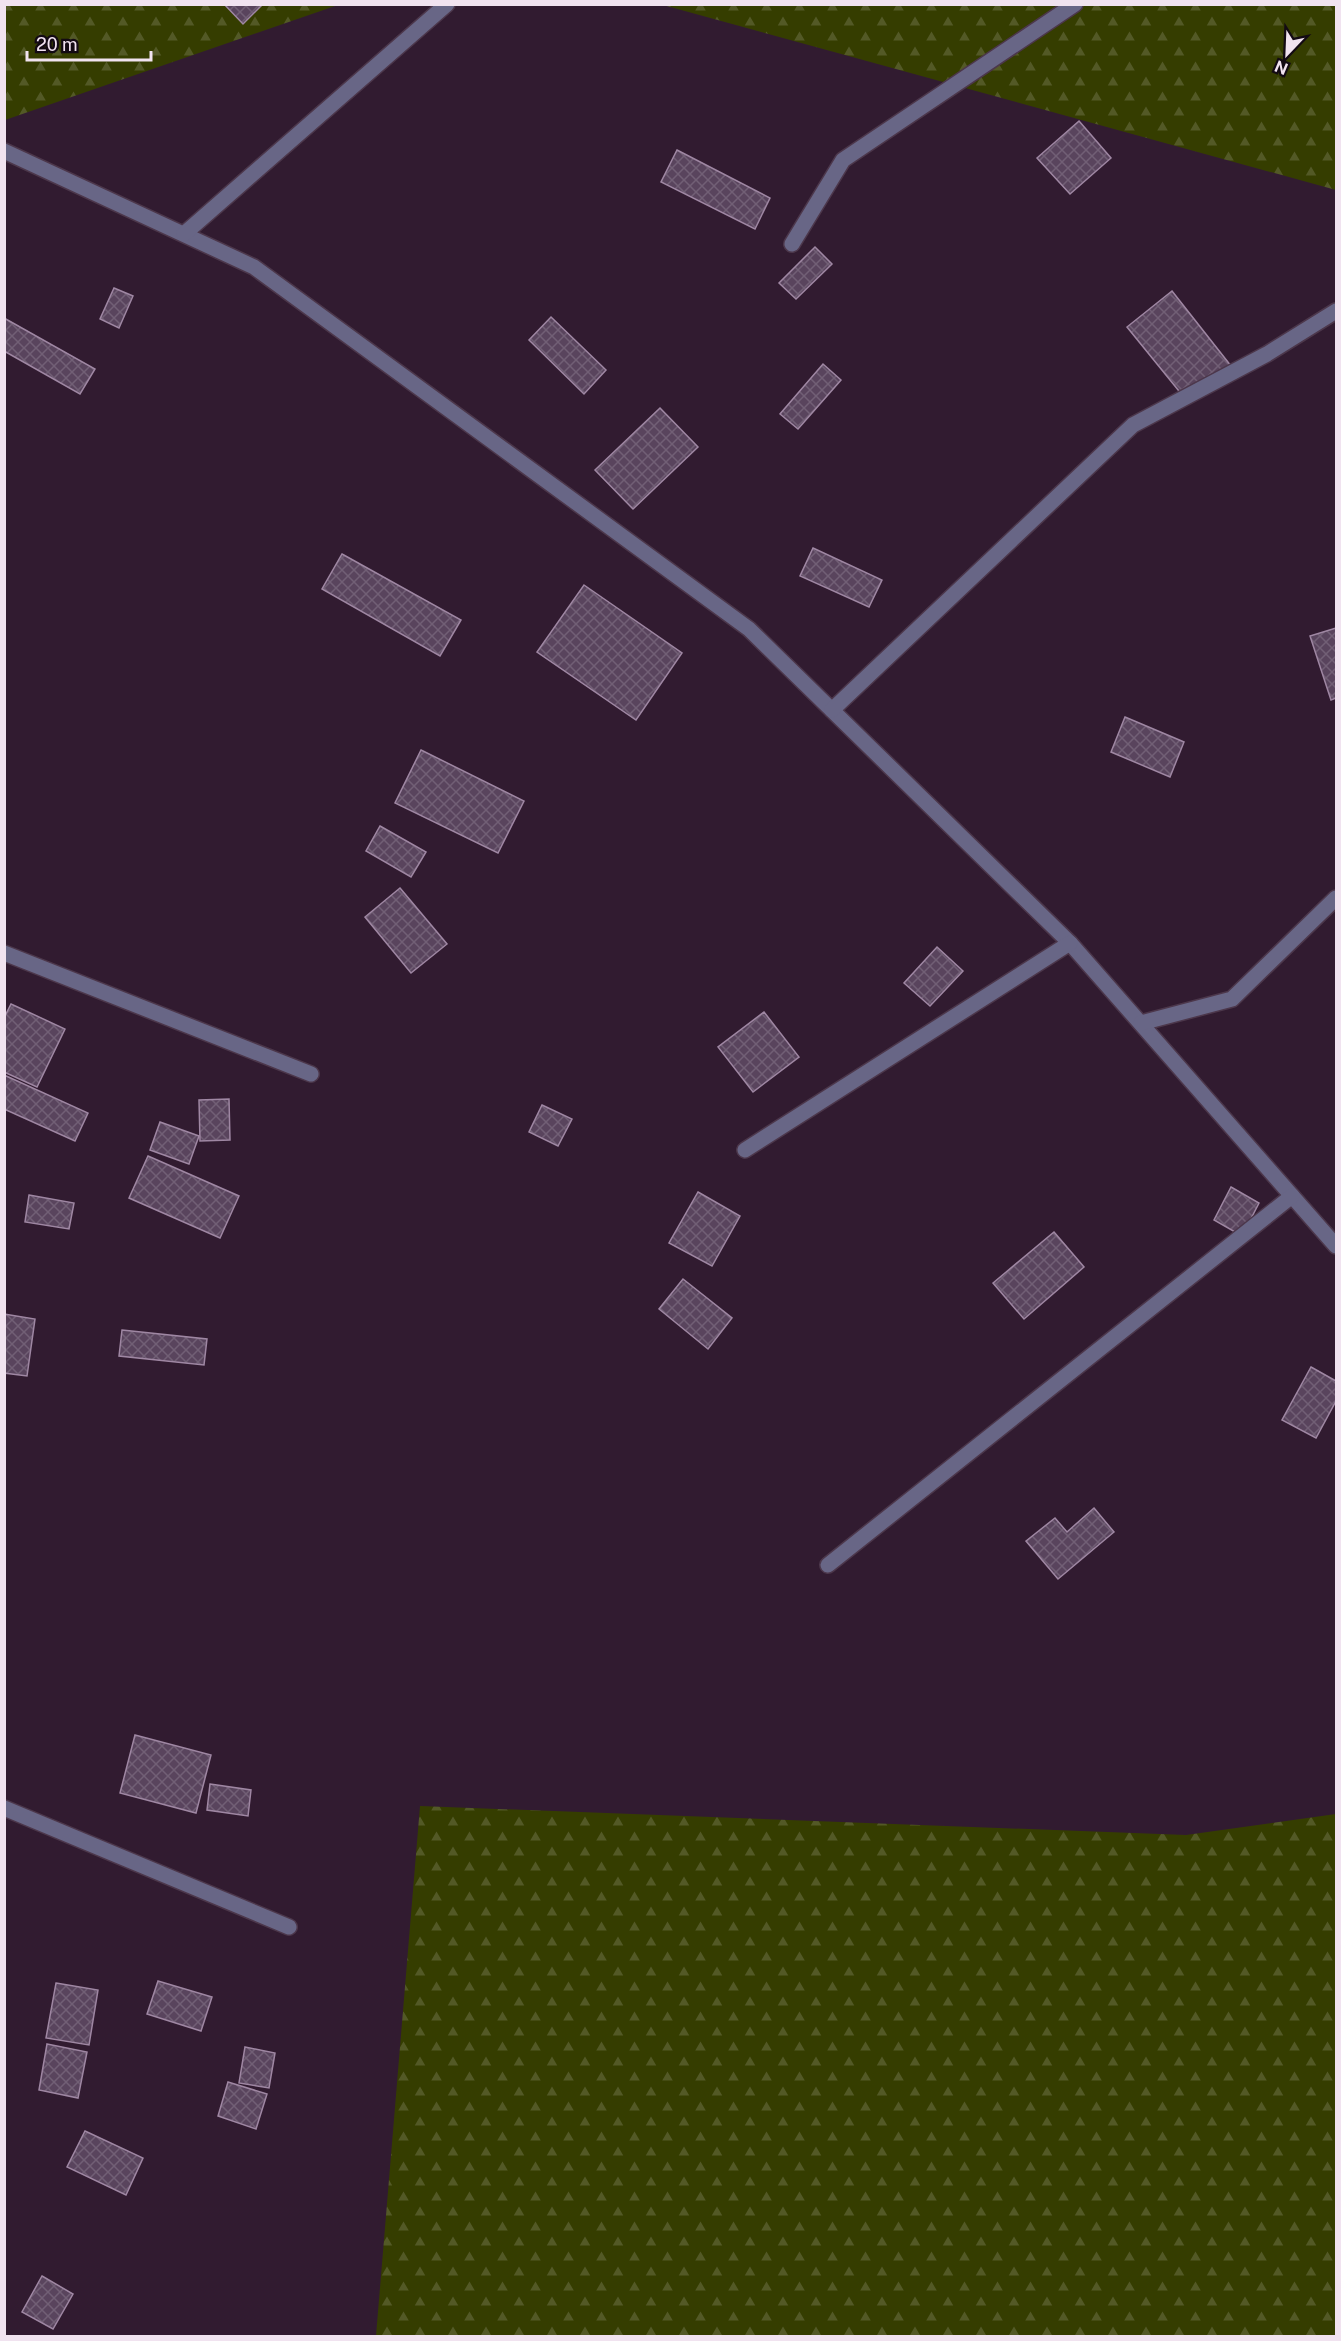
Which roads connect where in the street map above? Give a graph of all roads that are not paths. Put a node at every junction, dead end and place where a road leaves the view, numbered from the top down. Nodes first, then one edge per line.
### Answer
1 (447, 4) edge
2 (1075, 4) edge
3 (4, 151) edge
4 (184, 234) junction
5 (792, 244) dead end
6 (1336, 311) edge
7 (832, 710) junction
8 (1336, 898) edge
9 (1070, 943) junction
10 (4, 953) edge
11 (1141, 1023) junction
12 (311, 1074) dead end
13 (745, 1150) dead end
14 (1292, 1196) junction
15 (1336, 1246) edge
16 (828, 1565) dead end
17 (4, 1808) edge
18 (289, 1927) dead end

1 - 4 street
2 - 5 street
3 - 4 street
4 - 7 street
6 - 7 street
7 - 9 street
8 - 11 street
9 - 11 street
9 - 13 street
10 - 12 street
11 - 14 street
14 - 15 street
14 - 16 street
17 - 18 street

